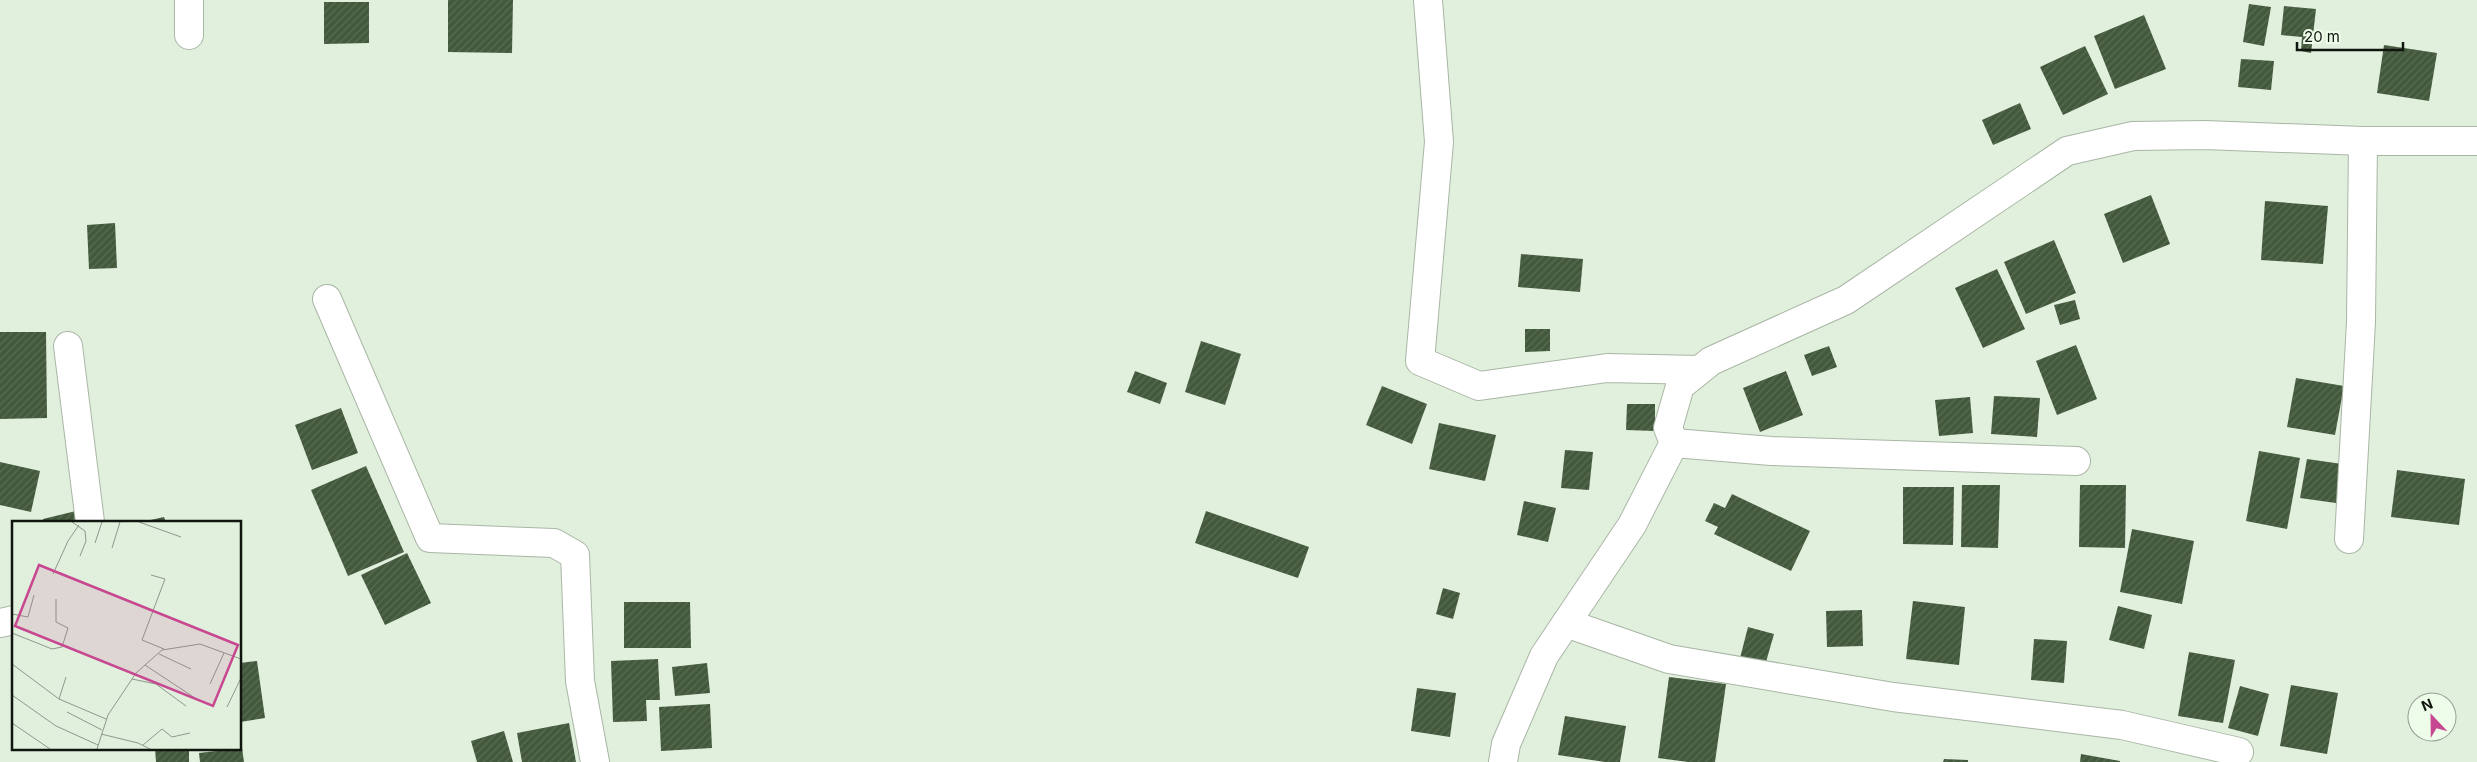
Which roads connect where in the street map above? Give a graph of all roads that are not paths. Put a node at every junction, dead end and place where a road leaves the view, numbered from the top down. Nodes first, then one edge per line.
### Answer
1 (188, 0) edge
2 (1428, 0) edge
3 (189, 35) dead end
4 (2363, 141) junction
5 (2477, 141) edge
6 (327, 299) dead end
7 (68, 346) dead end
8 (1700, 370) junction
9 (1674, 443) junction
10 (2076, 461) dead end
11 (90, 521) edge
12 (2349, 539) dead end
13 (1566, 623) junction
14 (2238, 752) dead end
15 (595, 762) edge
16 (1503, 762) edge

1 - 3 street
2 - 8 street
4 - 5 street
4 - 8 street
4 - 12 street
6 - 15 street
7 - 11 street
8 - 9 street
9 - 10 street
9 - 13 street
13 - 14 street
13 - 16 street

